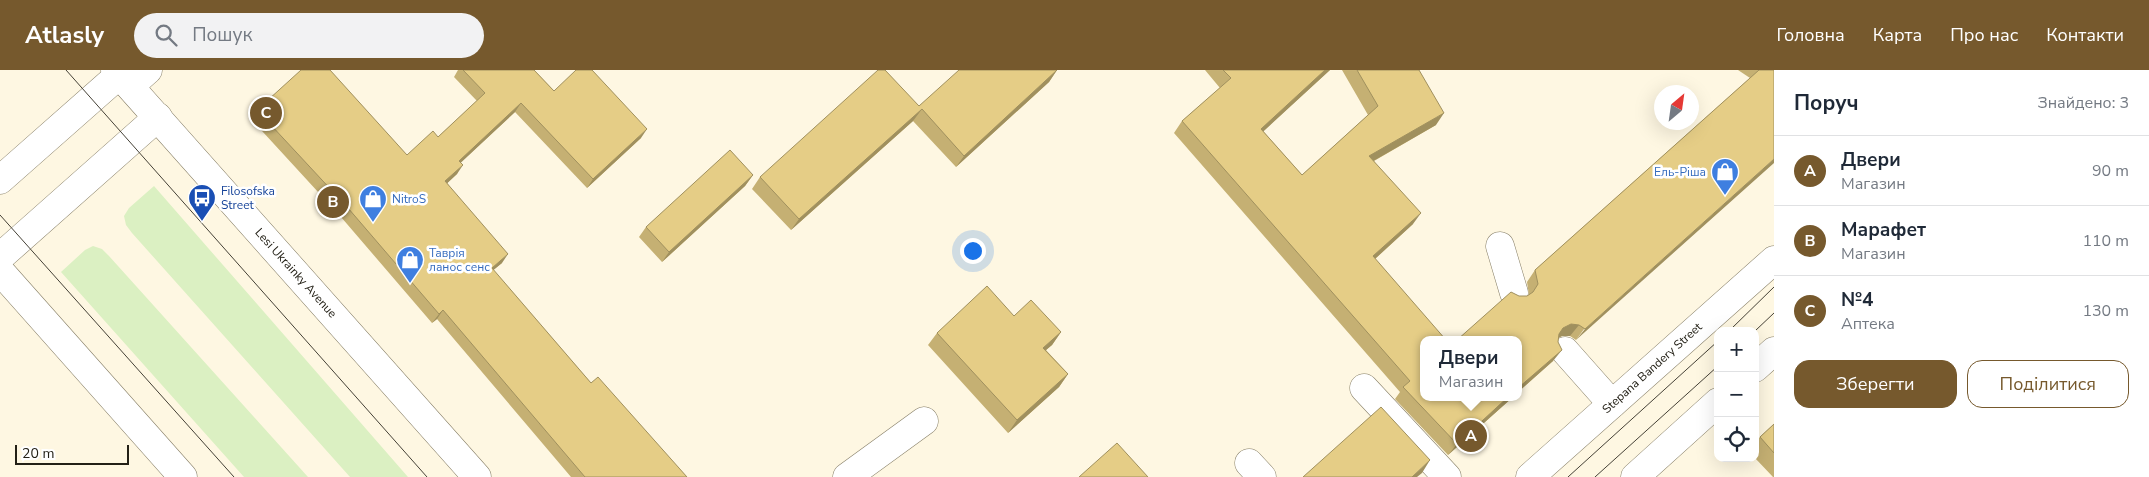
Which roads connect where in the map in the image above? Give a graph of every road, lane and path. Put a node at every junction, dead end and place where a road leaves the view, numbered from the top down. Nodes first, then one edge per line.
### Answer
1 (128, 75) edge
2 (158, 118) junction
3 (0, 180) edge
4 (1500, 246) dead end
5 (0, 256) edge
6 (1774, 260) edge
7 (0, 271) edge
8 (1514, 294) edge
9 (1565, 351) dead end
10 (1774, 351) edge
11 (1759, 364) edge
12 (1364, 388) dead end
13 (1612, 404) junction
14 (1714, 406) edge
15 (924, 421) dead end
16 (184, 477) edge
17 (477, 477) edge
18 (848, 477) edge
19 (1447, 477) edge
20 (1530, 477) edge
21 (1635, 477) edge

1 - 2 main road, Lesi Ukrainky Avenue
1 - 3 main road
2 - 5 main road
2 - 17 main road, Lesi Ukrainky Avenue
4 - 8 main road
6 - 13 main road, Stepana Bandery Street
7 - 16 main road
9 - 13 main road
10 - 11 main road
12 - 19 main road
13 - 20 main road, Stepana Bandery Street
14 - 21 main road
15 - 18 main road

